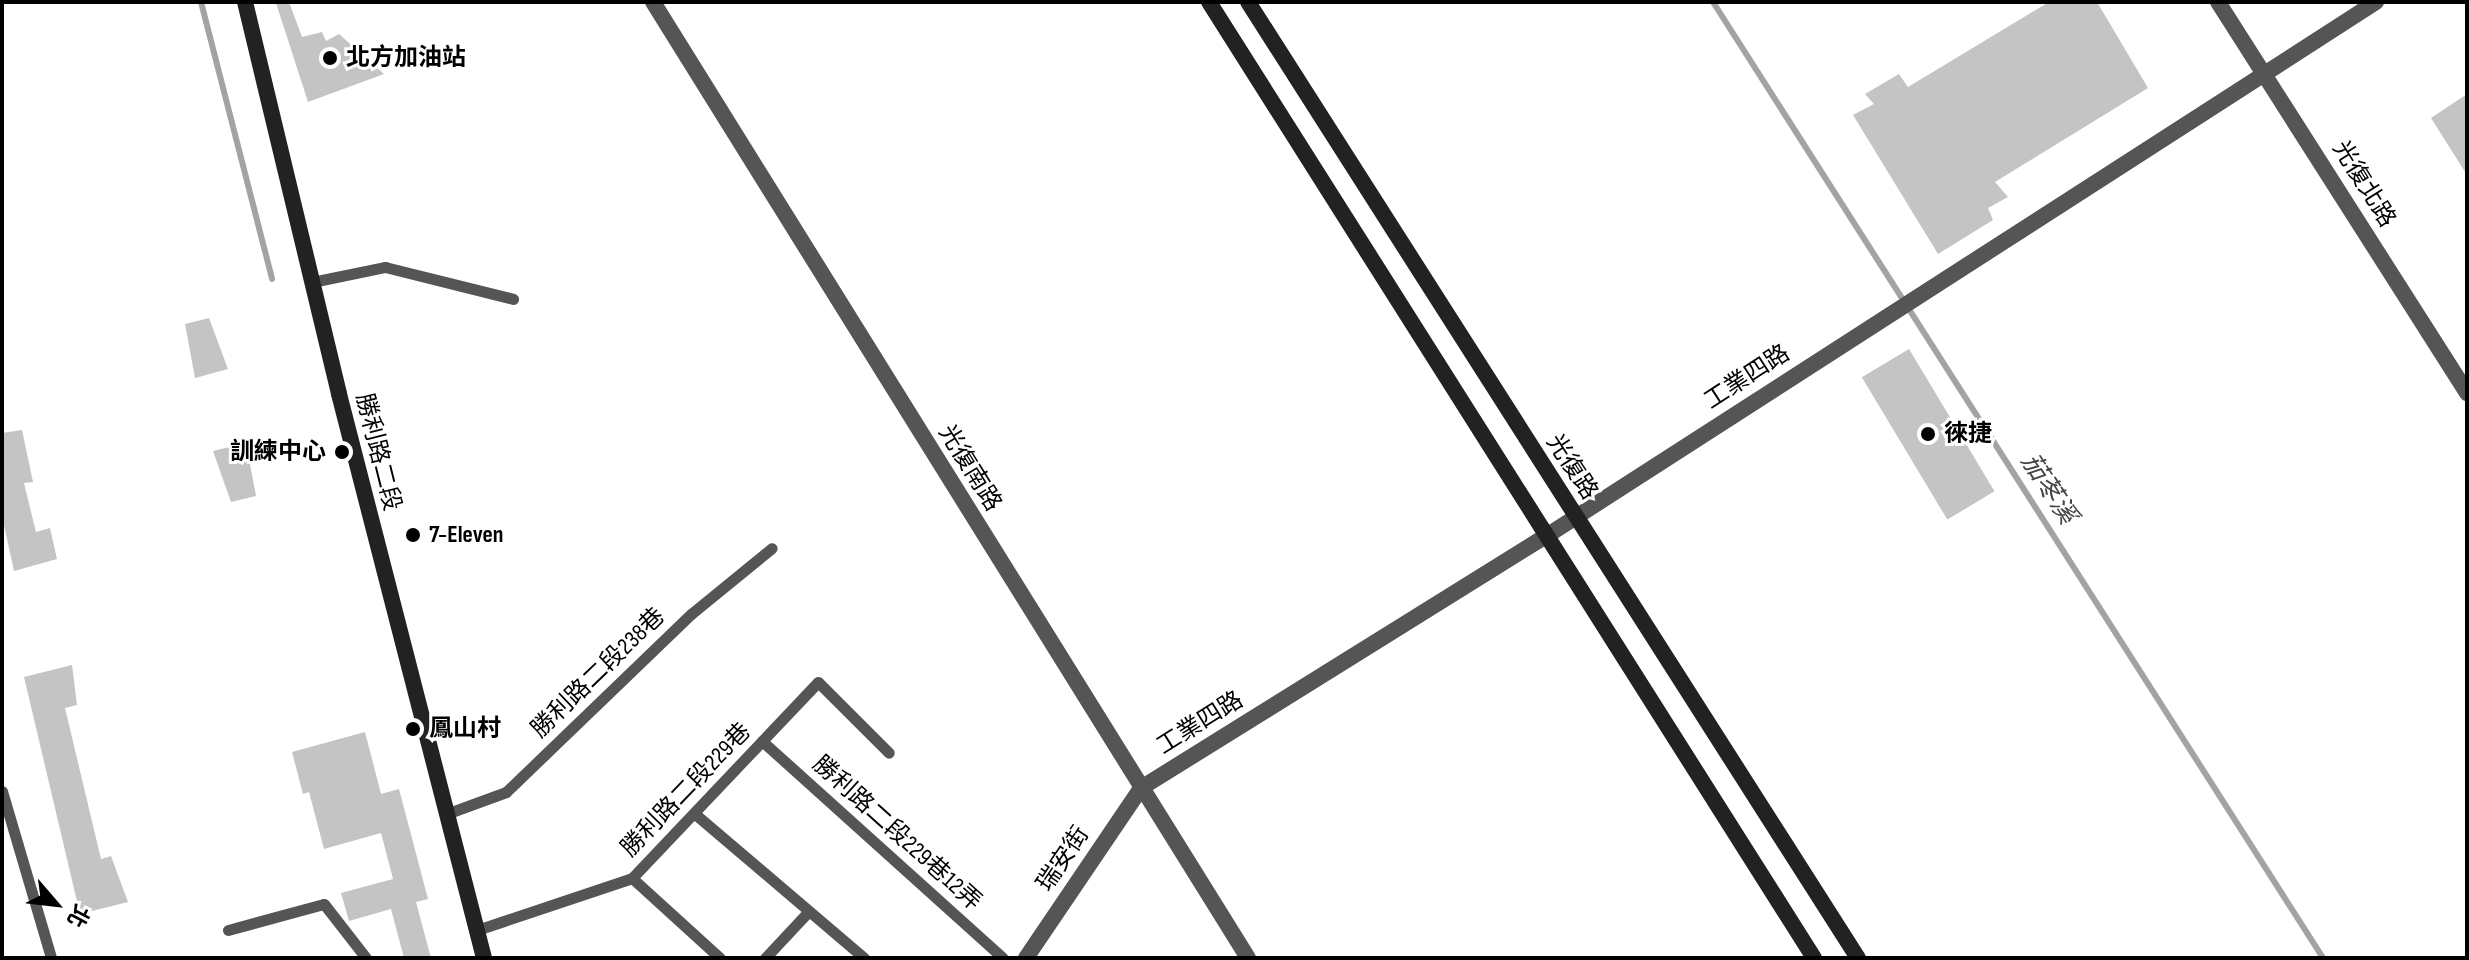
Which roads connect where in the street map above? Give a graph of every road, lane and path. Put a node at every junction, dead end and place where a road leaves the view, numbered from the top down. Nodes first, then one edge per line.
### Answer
1 (245, 2) edge
2 (653, 2) edge
3 (1209, 2) edge
4 (1248, 2) edge
5 (2218, 2) edge
6 (2376, 2) edge
7 (2264, 71) junction
8 (312, 282) junction
9 (513, 299) dead end
10 (2467, 393) edge
11 (1576, 516) junction
12 (1548, 535) junction
13 (772, 548) dead end
14 (762, 741) junction
15 (889, 753) dead end
16 (1141, 788) junction
17 (2, 791) edge
18 (446, 814) junction
19 (695, 814) junction
20 (632, 878) junction
21 (809, 911) junction
22 (228, 930) dead end
23 (477, 930) junction
24 (51, 958) edge
25 (366, 958) edge
26 (484, 958) edge
27 (720, 958) edge
28 (765, 958) edge
29 (864, 958) edge
30 (1003, 958) edge
31 (1026, 958) edge
32 (1248, 958) edge
33 (1814, 958) edge
34 (1858, 958) edge

1 - 8 street, 勝利路二段
2 - 16 street, 光復南路
3 - 12 street
4 - 11 street, 光復路
5 - 7 street, 光復北路
6 - 7 street, 工業四路
7 - 10 street, 光復北路
7 - 11 street, 工業四路
8 - 9 lane
8 - 18 street, 勝利路二段
11 - 12 street, 工業四路
11 - 34 street, 光復路
12 - 16 street, 工業四路
12 - 33 street
13 - 18 lane, 勝利路二段238巷
14 - 15 lane, 勝利路二段229巷
14 - 19 lane, 勝利路二段229巷
14 - 30 lane, 勝利路二段229巷12弄
16 - 31 street, 瑞安街
16 - 32 street, 光復南路
17 - 24 lane
18 - 23 street, 勝利路二段
19 - 20 lane, 勝利路二段229巷
19 - 21 lane
20 - 23 lane, 勝利路二段229巷
20 - 27 lane
21 - 28 lane
21 - 29 lane
22 - 25 lane
23 - 26 street, 勝利路二段

